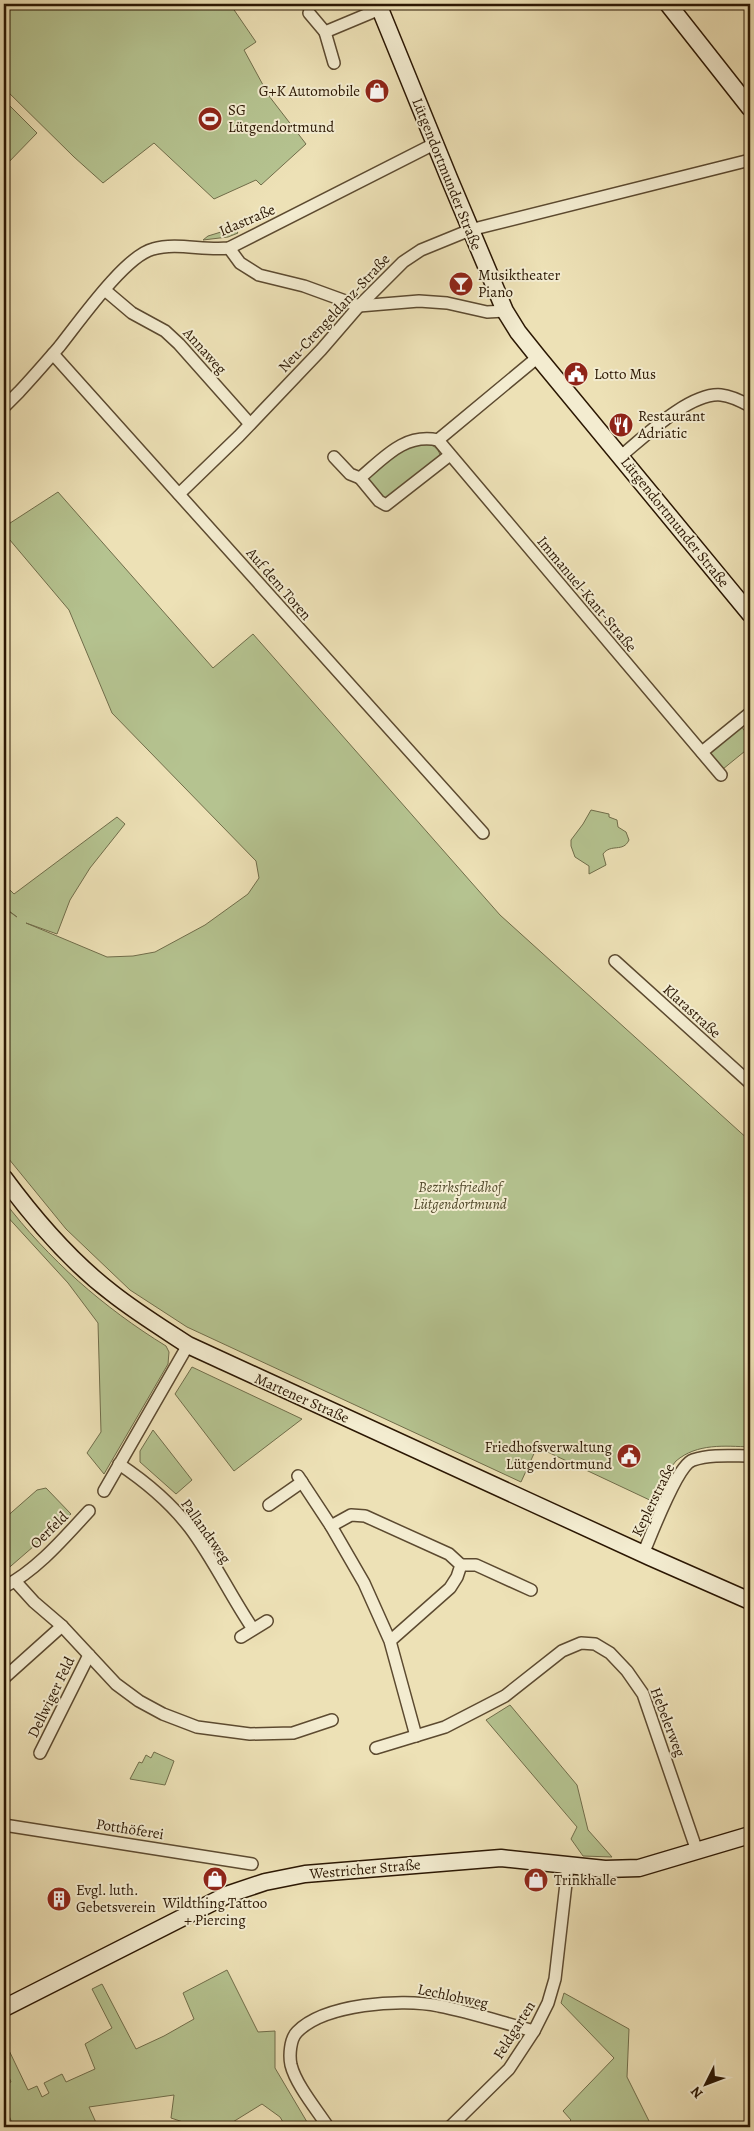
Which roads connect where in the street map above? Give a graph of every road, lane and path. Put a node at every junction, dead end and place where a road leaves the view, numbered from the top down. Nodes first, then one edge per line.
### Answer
1 (668, 4) edge
2 (379, 6) edge
3 (309, 13) dead end
4 (325, 32) junction
5 (334, 63) dead end
6 (750, 108) edge
7 (434, 144) junction
8 (750, 160) edge
9 (470, 230) junction
10 (229, 248) junction
11 (387, 279) junction
12 (106, 291) junction
13 (400, 301) junction
14 (358, 306) junction
15 (505, 311) junction
16 (53, 354) junction
17 (538, 357) junction
18 (4, 406) edge
19 (750, 406) edge
20 (250, 424) junction
21 (438, 440) junction
22 (450, 455) junction
23 (621, 456) junction
24 (334, 457) dead end
25 (360, 478) junction
26 (180, 494) junction
27 (750, 614) edge
28 (750, 712) edge
29 (702, 752) junction
30 (721, 775) dead end
31 (483, 833) dead end
32 (615, 962) dead end
33 (750, 1083) edge
34 (4, 1178) edge
35 (188, 1345) junction
36 (750, 1456) edge
37 (119, 1464) junction
38 (104, 1491) dead end
39 (269, 1505) dead end
40 (89, 1511) dead end
41 (331, 1526) junction
42 (643, 1554) junction
43 (461, 1565) junction
44 (15, 1581) junction
45 (4, 1586) edge
46 (531, 1590) dead end
47 (750, 1601) edge
48 (267, 1622) dead end
49 (62, 1626) junction
50 (253, 1629) junction
51 (241, 1637) dead end
52 (390, 1641) junction
53 (88, 1655) junction
54 (4, 1678) edge
55 (332, 1720) dead end
56 (416, 1736) junction
57 (376, 1748) dead end
58 (40, 1753) dead end
59 (4, 1825) edge
60 (750, 1835) edge
61 (697, 1851) junction
62 (252, 1864) dead end
63 (568, 1866) junction
64 (4, 2008) edge
65 (534, 2031) junction
66 (328, 2127) edge
67 (450, 2127) edge

1 - 6 street
2 - 4 street, Lütgendortmunder Straße
2 - 7 street, Lütgendortmunder Straße
3 - 4 street
4 - 5 street
7 - 9 street, Lütgendortmunder Straße
7 - 10 street, Idastraße
8 - 9 street, Neu-Crengeldanz-Straße
9 - 11 street, Neu-Crengeldanz-Straße
9 - 15 street, Lütgendortmunder Straße
10 - 12 street, Idastraße
10 - 14 street
11 - 13 street
11 - 14 street, Neu-Crengeldanz-Straße
12 - 16 street, Idastraße
12 - 20 street, Annaweg
13 - 14 street
13 - 15 street
14 - 20 street, Neu-Crengeldanz-Straße
15 - 17 street, Lütgendortmunder Straße
16 - 18 street, Idastraße
16 - 26 street, Auf dem Toren
17 - 21 street
17 - 23 street, Lütgendortmunder Straße
19 - 23 street
20 - 26 street, Neu-Crengeldanz-Straße
21 - 22 street, Immanuel-Kant-Straße
21 - 25 street
22 - 25 street
22 - 29 street, Immanuel-Kant-Straße
23 - 27 street, Lütgendortmunder Straße
24 - 25 street
26 - 31 street, Auf dem Toren
28 - 29 street
29 - 30 street, Immanuel-Kant-Straße
32 - 33 street, Klarastraße
34 - 35 street, Martener Straße
35 - 37 street
35 - 42 street, Martener Straße
36 - 42 street, Keplerstraße
37 - 38 street
37 - 50 street, Pallandtweg
39 - 41 street
40 - 44 street, Oerfeld
41 - 43 street
41 - 52 street
42 - 47 street, Martener Straße
43 - 46 street
43 - 52 street
44 - 45 street, Oerfeld
44 - 49 street, Dellwiger Feld
48 - 50 street
49 - 53 street, Dellwiger Feld
49 - 54 street, Dellwiger Feld
50 - 51 street
52 - 56 street
53 - 55 street, Dellwiger Feld
53 - 58 street, Dellwiger Feld
56 - 57 street, Hebelerweg
56 - 61 street, Hebelerweg
59 - 62 street, Potthöferei
60 - 61 street, Westricher Straße
61 - 63 street, Westricher Straße
63 - 64 street, Westricher Straße
63 - 65 street, Feldgarten
65 - 66 street, Lechlohweg
65 - 67 street, Feldgarten

